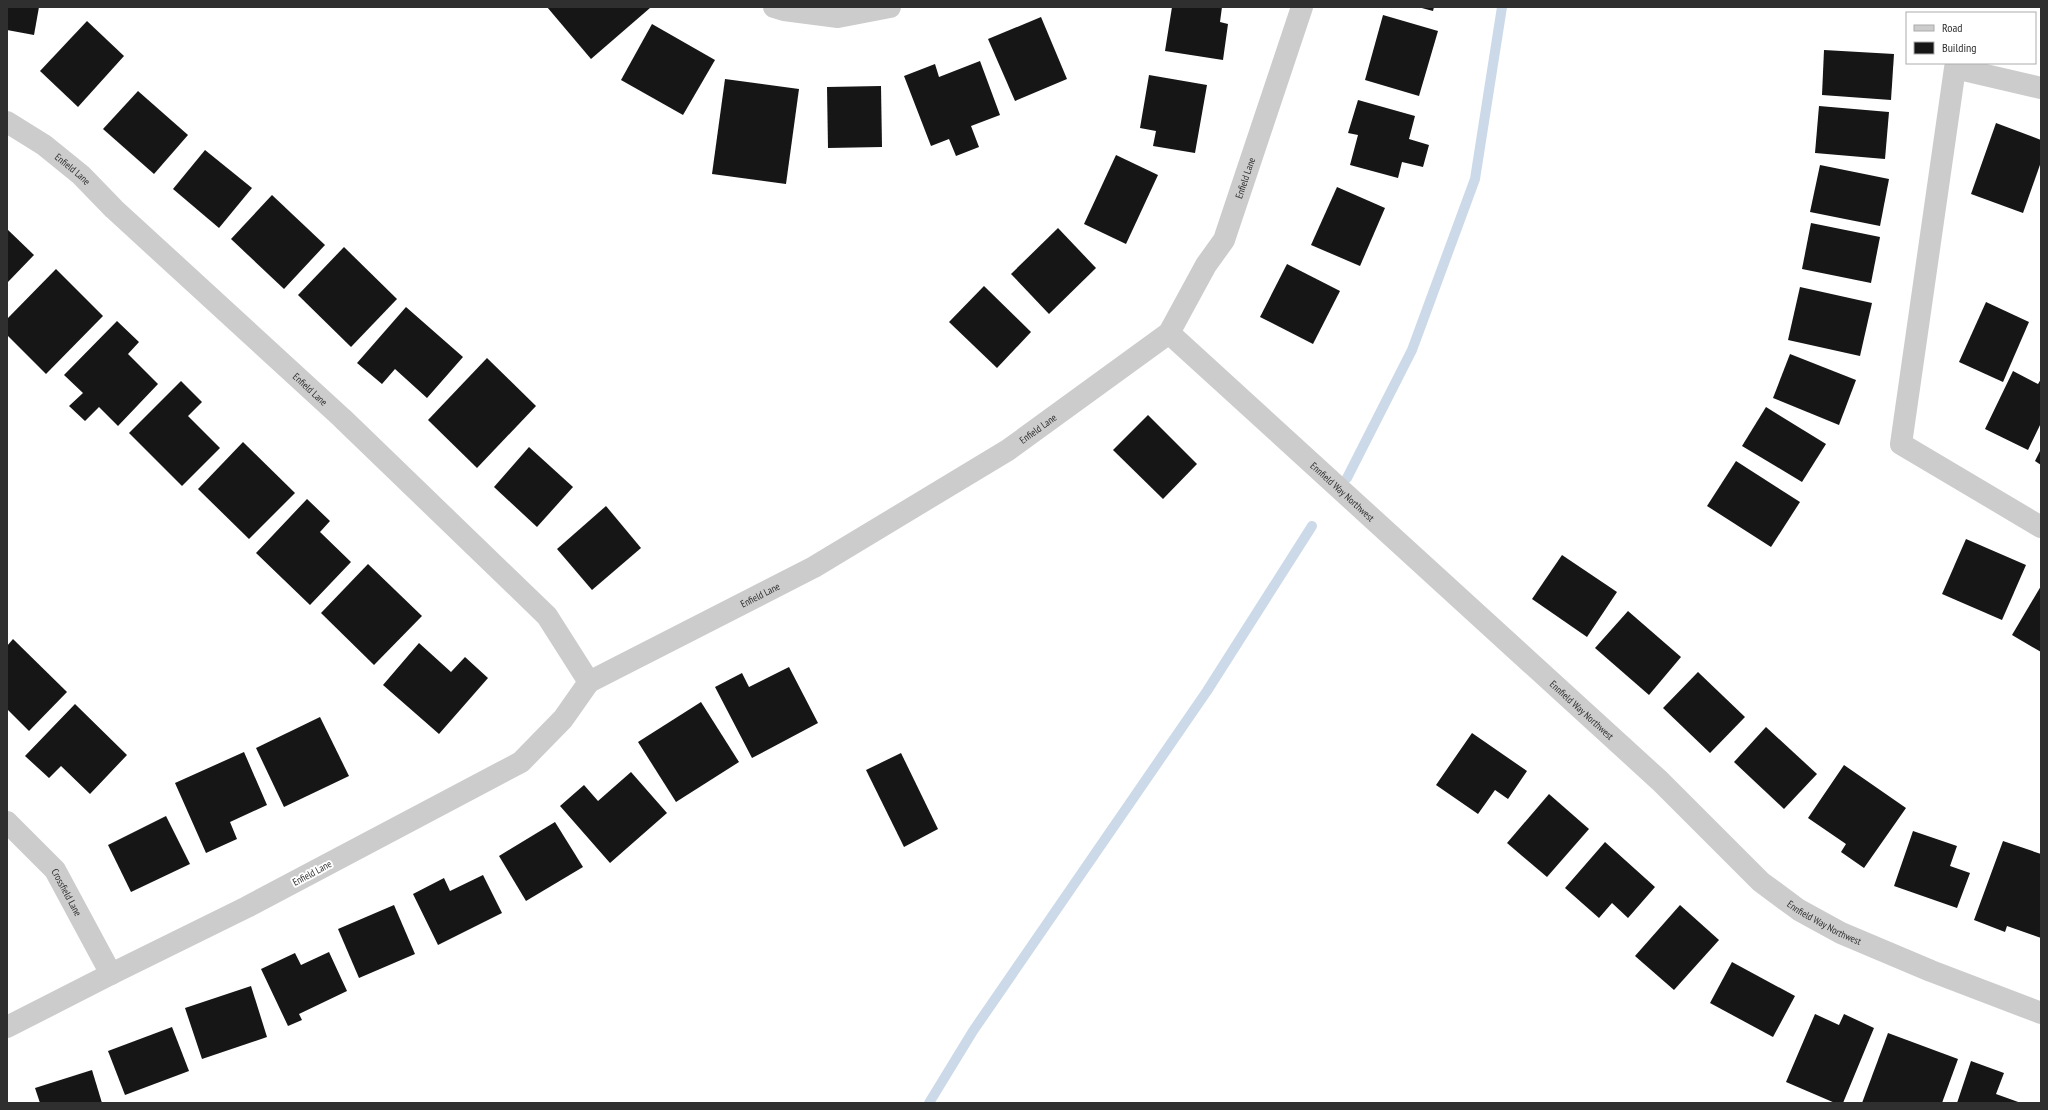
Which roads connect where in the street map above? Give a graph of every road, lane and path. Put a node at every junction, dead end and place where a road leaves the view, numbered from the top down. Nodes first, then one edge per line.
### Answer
1 (774, 7) edge
2 (890, 7) edge
3 (1302, 7) edge
4 (2041, 88) edge
5 (7, 122) edge
6 (1169, 333) junction
7 (2041, 527) edge
8 (588, 682) junction
9 (7, 822) edge
10 (111, 974) junction
11 (2041, 1013) edge
12 (7, 1027) edge

1 - 2 street
3 - 6 street, Enfield Lane
4 - 7 street
5 - 8 street, Enfield Lane
6 - 8 street, Enfield Lane
6 - 11 street, Ennfield Way Northwest
8 - 10 street, Enfield Lane
9 - 10 street, Crossfield Lane
10 - 12 street, Enfield Lane

